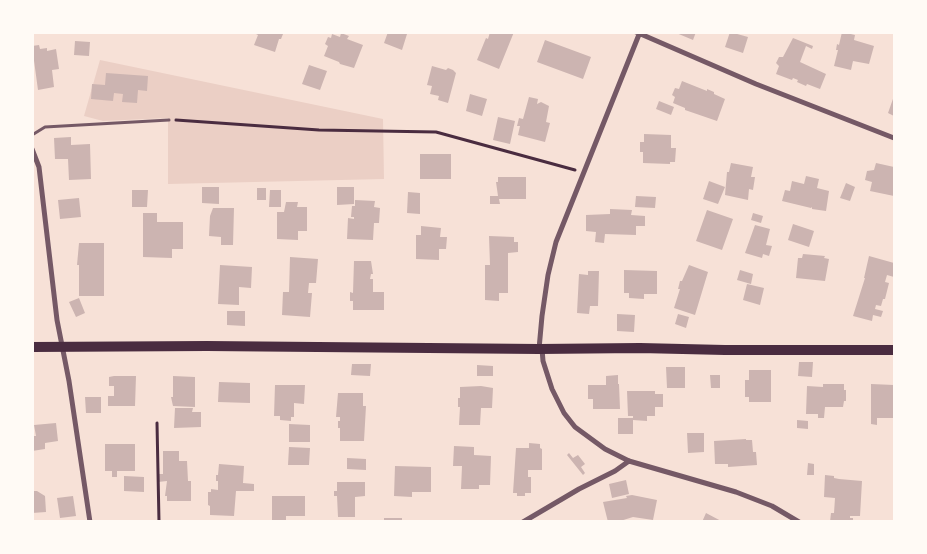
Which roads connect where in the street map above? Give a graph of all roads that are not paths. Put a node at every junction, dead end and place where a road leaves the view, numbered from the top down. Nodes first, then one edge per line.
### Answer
1 (638, 33) edge
2 (169, 120) road end
3 (32, 135) edge
4 (894, 138) edge
5 (32, 149) edge
6 (32, 347) edge
7 (62, 347) junction
8 (541, 349) junction
9 (894, 350) edge
10 (628, 461) junction
11 (90, 522) edge
12 (523, 522) edge
13 (799, 522) edge

1 - 4 street
1 - 8 street
2 - 3 lane
5 - 7 street
6 - 7 main road
7 - 8 main road
7 - 11 street
8 - 9 main road
8 - 10 street
10 - 12 street
10 - 13 street

